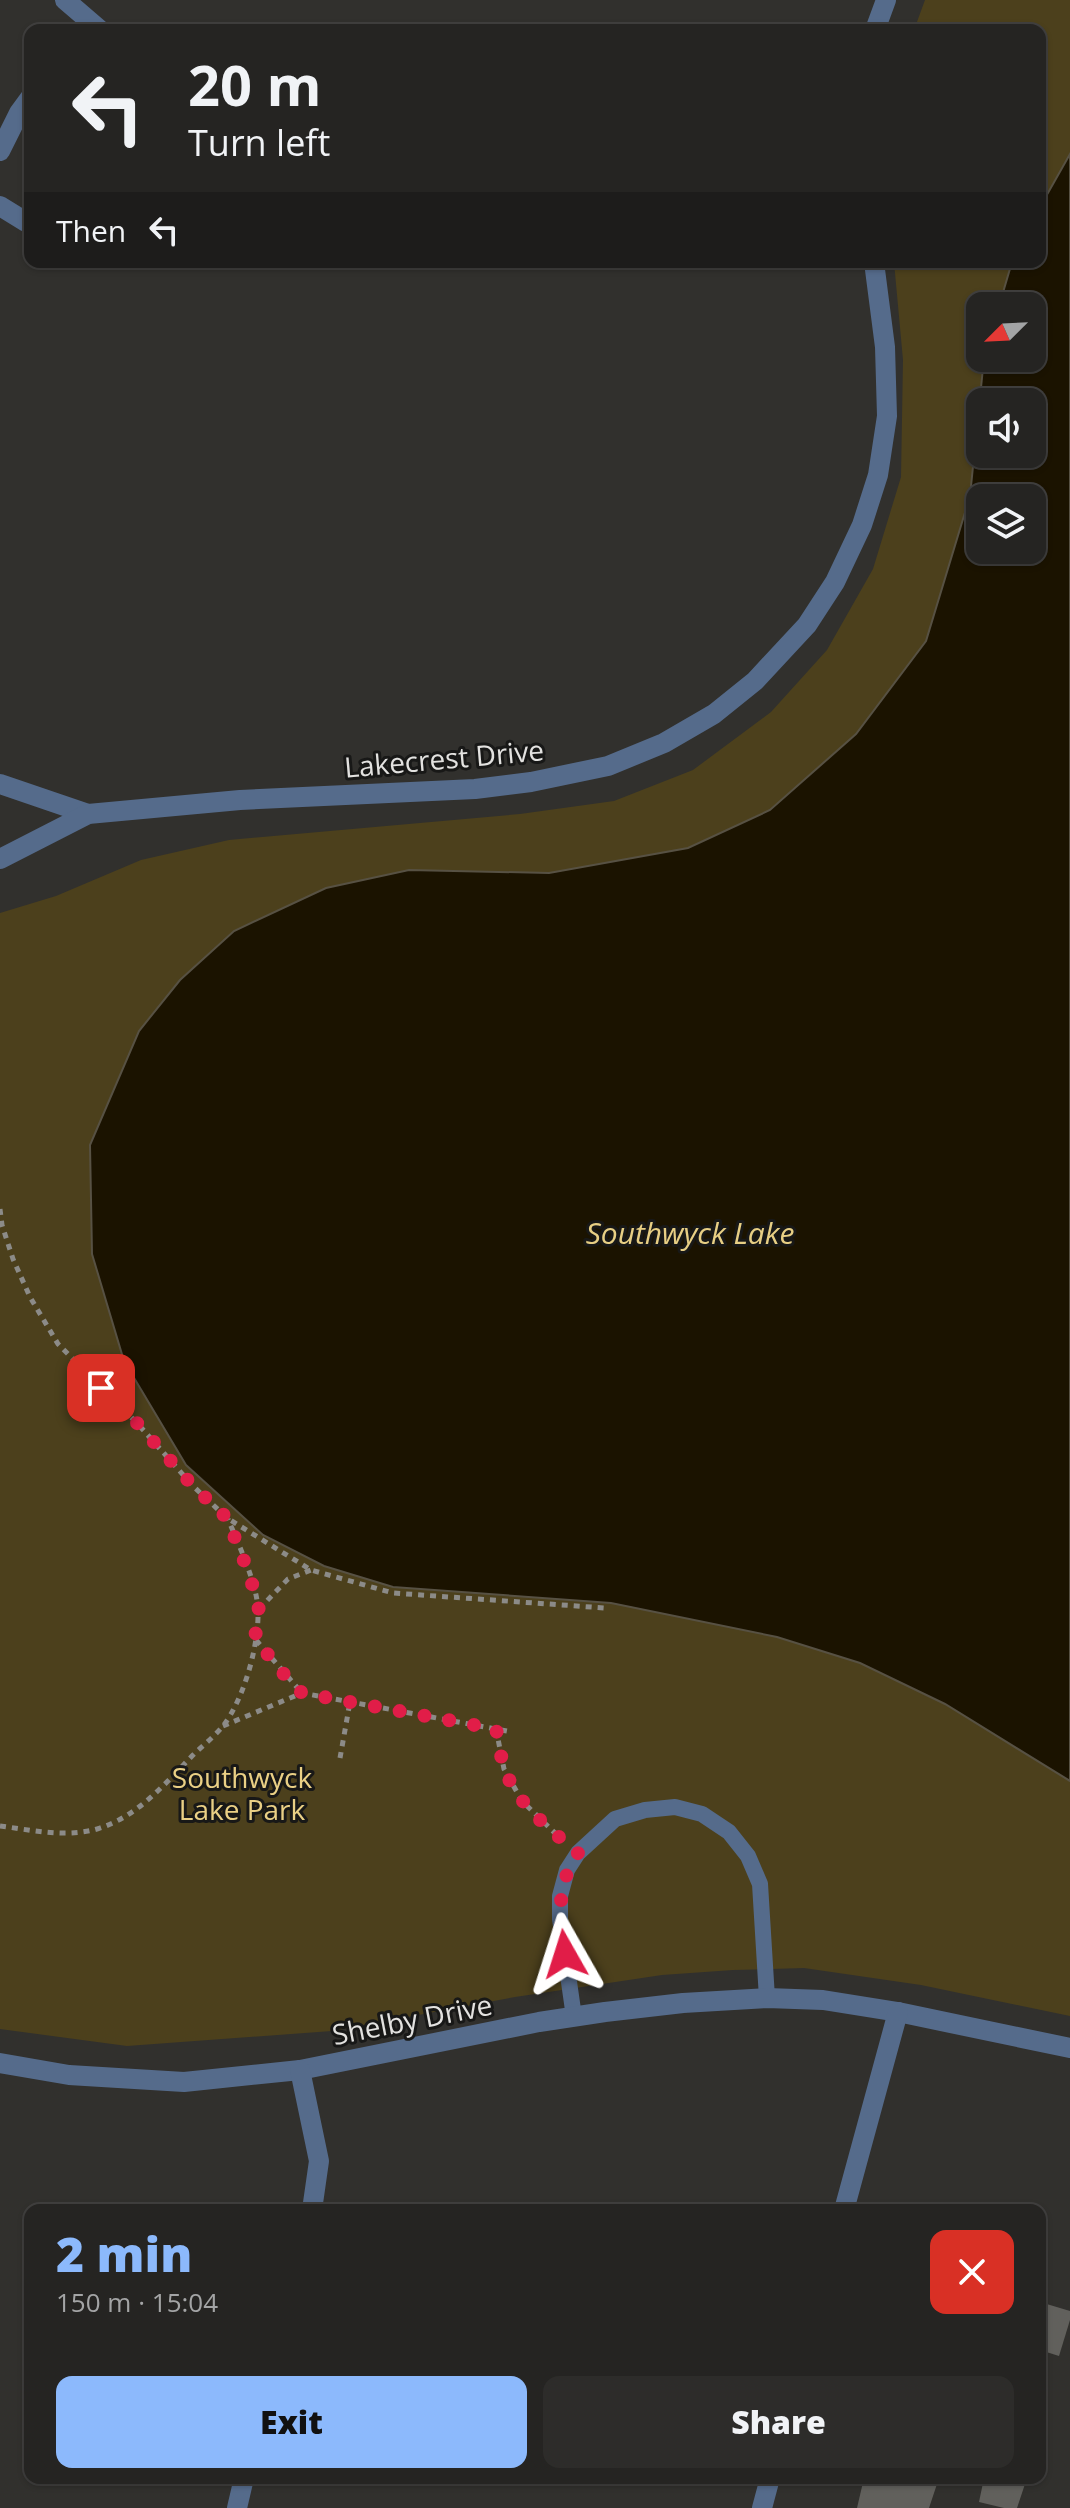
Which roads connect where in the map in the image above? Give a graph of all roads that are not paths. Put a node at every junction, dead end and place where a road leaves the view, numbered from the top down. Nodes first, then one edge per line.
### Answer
1 (65, 0) edge
2 (886, 0) edge
3 (86, 24) edge
4 (877, 24) edge
5 (24, 106) edge
6 (0, 151) edge
7 (0, 206) edge
8 (24, 221) edge
9 (875, 268) edge
10 (0, 784) edge
11 (88, 814) junction
12 (0, 859) edge
13 (767, 1998) junction
14 (898, 2012) junction
15 (574, 2017) junction
16 (1070, 2048) edge
17 (0, 2063) edge
18 (300, 2070) junction
19 (313, 2204) edge
20 (846, 2204) edge
21 (243, 2484) edge
22 (768, 2484) edge
23 (237, 2508) edge
24 (762, 2508) edge

1 - 3 street
2 - 4 street
5 - 6 street
7 - 8 street
9 - 11 street, Lakecrest Drive
10 - 11 street, Lakecrest Drive
11 - 12 street, Lakecrest Drive
13 - 14 street, Shelby Drive
13 - 15 street, Shelby Drive
13 - 15 lane
14 - 16 street, Shelby Drive
14 - 20 street
15 - 18 street, Shelby Drive
17 - 18 street, Shelby Drive
18 - 19 street
21 - 23 street
22 - 24 street

